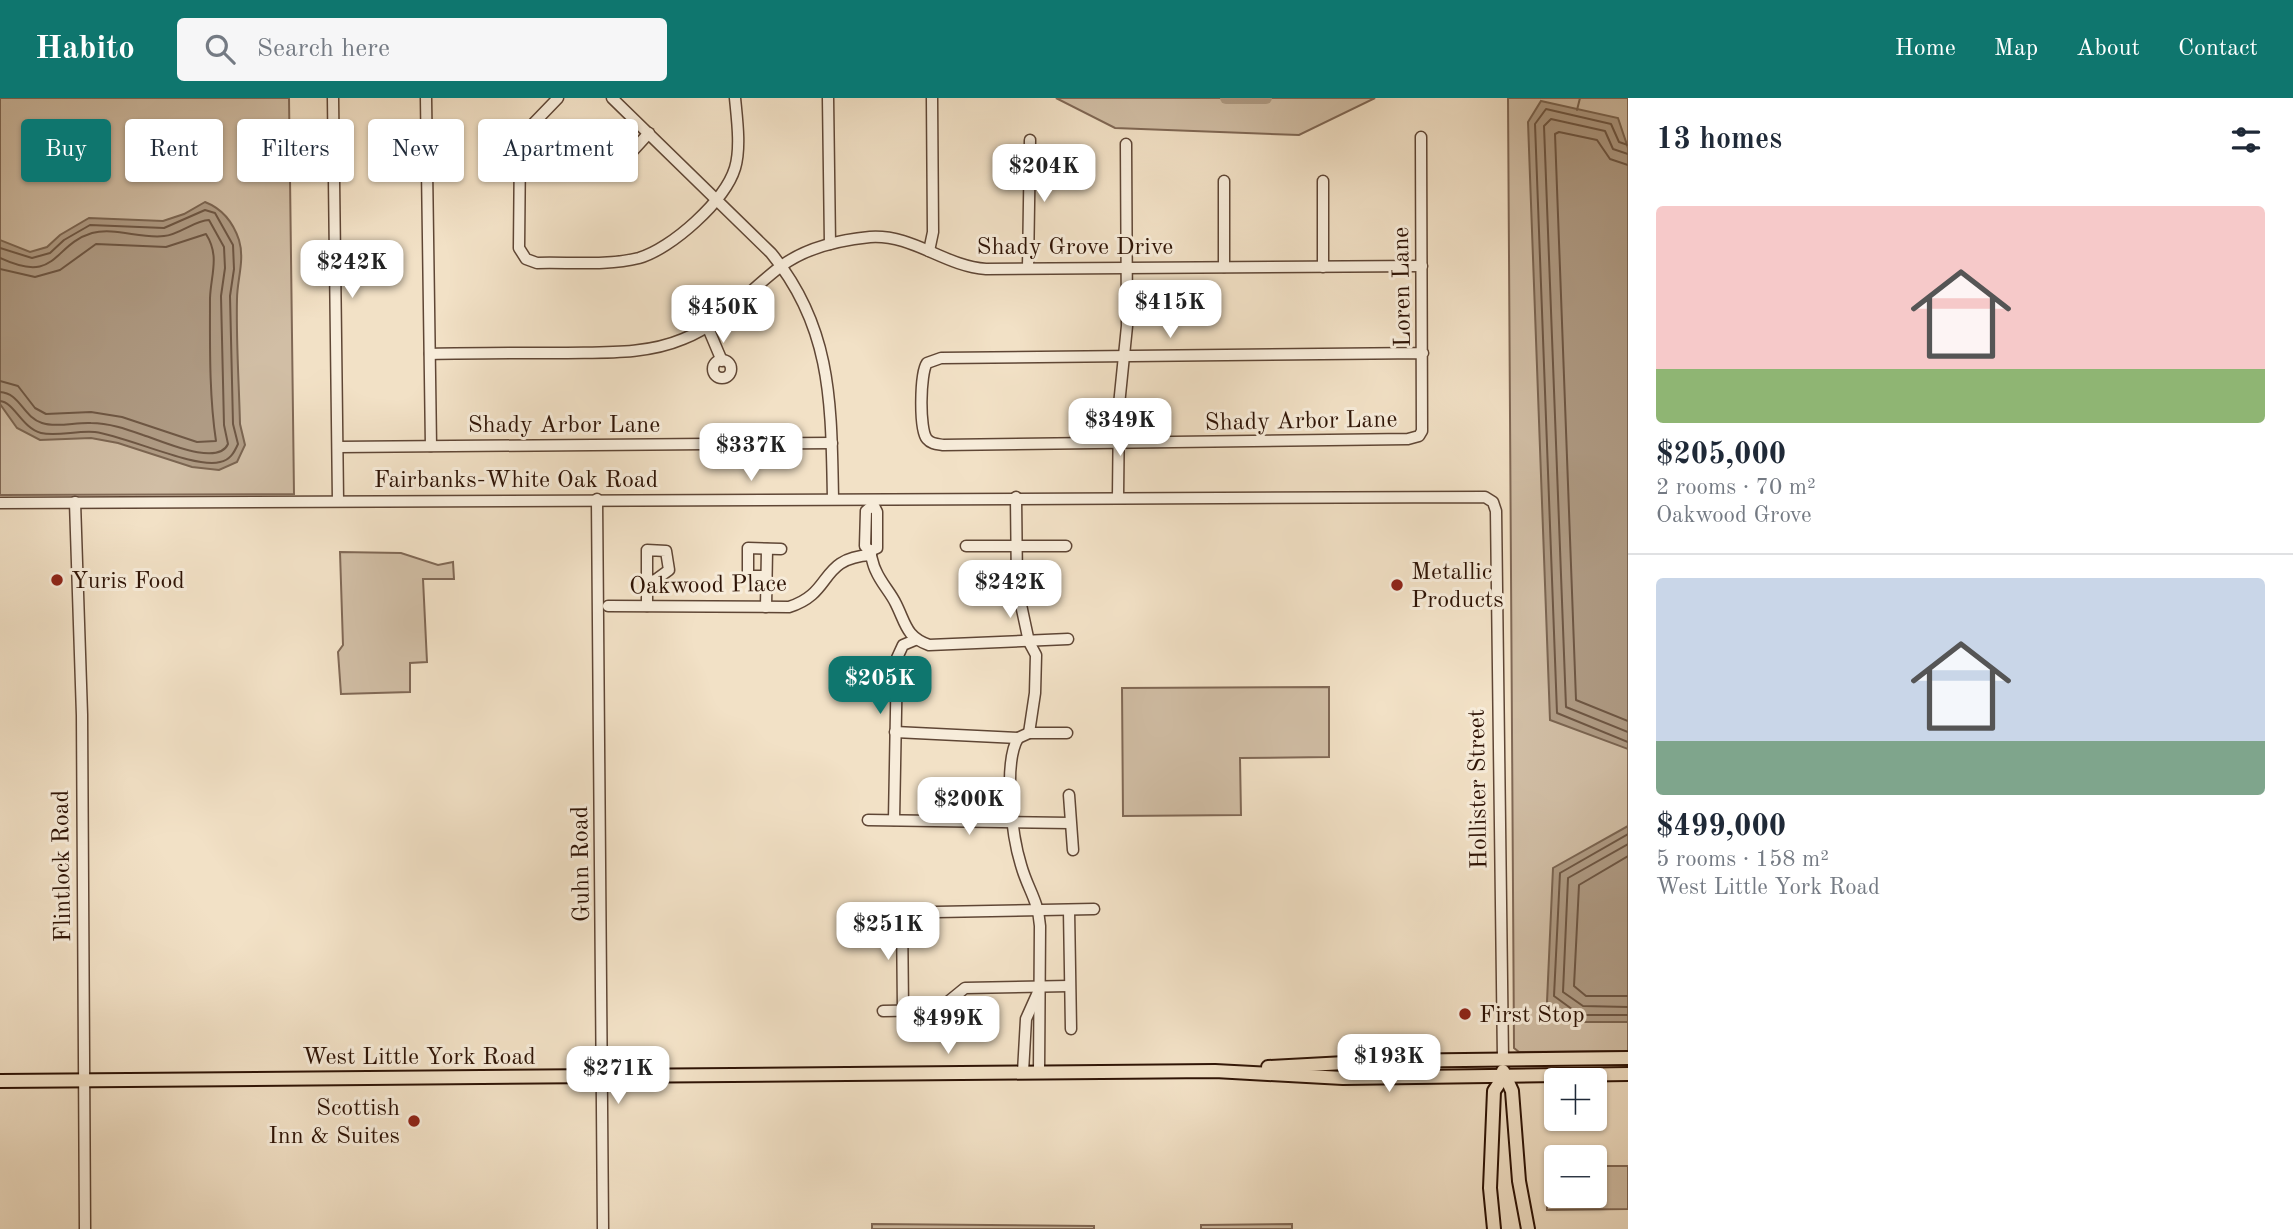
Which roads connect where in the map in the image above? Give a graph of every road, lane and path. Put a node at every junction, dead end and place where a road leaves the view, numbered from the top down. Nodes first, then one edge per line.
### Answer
1 (333, 98) edge
2 (426, 98) edge
3 (558, 98) edge
4 (612, 98) edge
5 (735, 98) edge
6 (828, 98) edge
7 (932, 98) edge
8 (649, 133) junction
9 (1421, 137) dead end
10 (1030, 140) dead end
11 (1126, 144) dead end
12 (638, 145) edge
13 (1224, 181) dead end
14 (1323, 181) dead end
15 (716, 198) junction
16 (830, 244) junction
17 (929, 251) junction
18 (781, 266) junction
19 (1422, 266) junction
20 (1224, 267) junction
21 (1323, 267) junction
22 (1028, 268) junction
23 (1126, 268) junction
24 (708, 328) junction
25 (1423, 353) junction
26 (430, 354) junction
27 (1124, 356) junction
28 (722, 360) dead end
29 (1419, 436) joint
30 (832, 443) junction
31 (1117, 443) junction
32 (431, 446) junction
33 (339, 447) junction
34 (1016, 497) junction
35 (1118, 497) junction
36 (833, 498) junction
37 (597, 499) junction
38 (338, 501) junction
39 (75, 502) junction
40 (872, 502) junction
41 (1493, 502) joint
42 (0, 503) edge
43 (966, 546) dead end
44 (1016, 546) junction
45 (1066, 546) dead end
46 (767, 549) junction
47 (781, 549) dead end
48 (871, 553) junction
49 (766, 576) junction
50 (647, 579) dead end
51 (608, 606) dead end
52 (647, 606) junction
53 (766, 607) junction
54 (1068, 639) dead end
55 (915, 640) junction
56 (1029, 642) junction
57 (895, 732) junction
58 (1029, 733) junction
59 (1067, 733) dead end
60 (1018, 738) junction
61 (1069, 795) dead end
62 (868, 820) dead end
63 (894, 820) junction
64 (1014, 823) junction
65 (1070, 823) junction
66 (1073, 850) dead end
67 (1094, 909) dead end
68 (1069, 910) junction
69 (1039, 911) junction
70 (882, 913) dead end
71 (902, 913) junction
72 (1041, 986) junction
73 (1069, 986) junction
74 (883, 1011) dead end
75 (903, 1011) junction
76 (1071, 1029) dead end
77 (1628, 1058) edge
78 (1503, 1060) junction
79 (1215, 1071) junction
80 (1023, 1072) junction
81 (1039, 1072) junction
82 (1628, 1074) edge
83 (603, 1076) junction
84 (1504, 1076) junction
85 (84, 1080) junction
86 (0, 1081) edge
87 (85, 1229) edge
88 (603, 1229) edge
89 (1494, 1229) edge
90 (1528, 1229) edge

1 - 33 street
2 - 26 street
3 - 15 street
4 - 8 street
5 - 15 street
6 - 16 street
7 - 17 street
8 - 12 street
8 - 15 street
9 - 19 street, Loren Lane
10 - 22 street
11 - 23 street
13 - 20 street
14 - 21 street
15 - 18 street
16 - 17 street, Shady Grove Drive
16 - 18 street, Shady Grove Drive
17 - 22 street, Shady Grove Drive
18 - 24 street, Shady Grove Drive
18 - 30 street
19 - 21 street, Shady Grove Drive
19 - 25 street, Loren Lane
20 - 21 street, Shady Grove Drive
20 - 23 street, Shady Grove Drive
22 - 23 street, Shady Grove Drive
23 - 27 street
24 - 26 street, Shady Grove Drive
24 - 28 street
25 - 27 street
25 - 29 street, Loren Lane
26 - 32 street
27 - 31 street
27 - 31 street, Shady Arbor Lane
29 - 31 street, Shady Arbor Lane
30 - 32 street, Shady Arbor Lane
30 - 36 street
31 - 35 street
32 - 33 street, Shady Arbor Lane
33 - 38 street
34 - 35 street, Fairbanks-White Oak Road
34 - 40 street, Fairbanks-White Oak Road
34 - 44 street
35 - 41 street, Fairbanks-White Oak Road
36 - 37 street, Fairbanks-White Oak Road
36 - 40 street, Fairbanks-White Oak Road
37 - 38 street, Fairbanks-White Oak Road
37 - 83 street, Guhn Road
38 - 39 street, Fairbanks-White Oak Road
39 - 42 street, Fairbanks-White Oak Road
39 - 85 street, Flintlock Road
40 - 48 street
41 - 78 street, Hollister Street
43 - 44 street
44 - 45 street
44 - 56 street
46 - 47 street
46 - 49 street
46 - 49 street
48 - 53 street, Oakwood Place
48 - 55 street
49 - 53 street
50 - 52 street
51 - 52 street, Oakwood Place
52 - 53 street, Oakwood Place
54 - 56 street
55 - 56 street
55 - 57 street
56 - 58 street
57 - 60 street
57 - 63 street
58 - 59 street
58 - 60 street
60 - 64 street
61 - 65 street
62 - 63 street
63 - 64 street
64 - 65 street
64 - 69 street
65 - 66 street
67 - 68 street
68 - 69 street
68 - 73 street
69 - 71 street
69 - 72 street
70 - 71 street
71 - 75 street
72 - 73 street
72 - 75 street
72 - 80 street
72 - 81 street
73 - 76 street
74 - 75 street
77 - 78 main road, West Little York Road
78 - 79 main road, West Little York Road
78 - 84 main road, Hollister Street
79 - 81 main road, West Little York Road
79 - 84 main road, West Little York Road
80 - 81 main road, West Little York Road
80 - 83 main road, West Little York Road
82 - 84 main road, West Little York Road
83 - 85 main road, West Little York Road
83 - 88 street, Guhn Road
84 - 89 main road, Hollister Street
84 - 90 main road, Hollister Street
85 - 86 main road, West Little York Road
85 - 87 street, Flintlock Road

